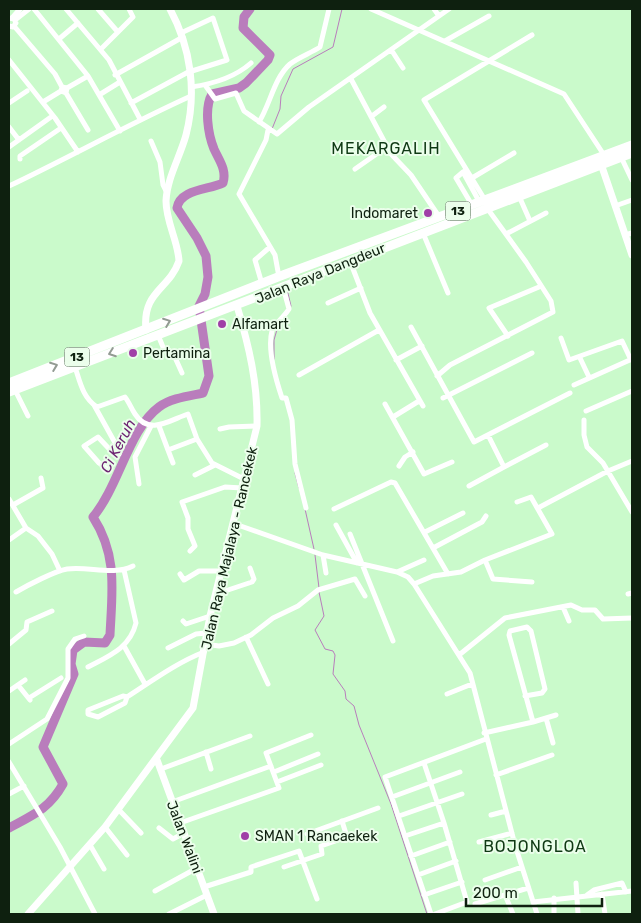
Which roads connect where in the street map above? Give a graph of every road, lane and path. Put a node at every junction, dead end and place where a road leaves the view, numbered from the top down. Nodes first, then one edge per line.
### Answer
1 (20, 9) edge
2 (29, 9) edge
3 (34, 9) edge
4 (66, 9) edge
5 (98, 9) edge
6 (129, 9) edge
7 (329, 9) edge
8 (371, 9) edge
9 (434, 9) edge
10 (450, 9) edge
11 (173, 10) edge
12 (439, 16) junction
13 (489, 16) dead end
14 (12, 22) edge
15 (78, 23) junction
16 (419, 30) junction
17 (117, 32) junction
18 (182, 35) junction
19 (532, 35) dead end
20 (59, 39) junction
21 (446, 41) junction
22 (101, 49) junction
23 (392, 51) junction
24 (9, 60) edge
25 (491, 61) junction
26 (251, 63) dead end
27 (403, 68) dead end
28 (192, 71) junction
29 (115, 75) junction
30 (88, 76) junction
31 (351, 79) junction
32 (120, 82) junction
33 (205, 85) junction
34 (191, 87) junction
35 (64, 90) junction
36 (27, 91) dead end
37 (99, 95) junction
38 (191, 96) junction
39 (43, 102) junction
40 (9, 103) edge
41 (131, 103) junction
42 (384, 108) dead end
43 (372, 116) junction
44 (50, 117) dead end
45 (140, 119) junction
46 (259, 122) junction
47 (9, 126) edge
48 (61, 128) junction
49 (88, 130) dead end
50 (269, 130) junction
51 (120, 131) junction
52 (19, 140) junction
53 (152, 141) dead end
54 (632, 145) edge
55 (388, 146) junction
56 (9, 147) edge
57 (78, 152) junction
58 (514, 153) dead end
59 (632, 153) edge
60 (604, 155) junction
61 (621, 157) junction
62 (20, 159) dead end
63 (601, 164) junction
64 (355, 169) dead end
65 (472, 178) junction
66 (632, 180) edge
67 (9, 186) edge
68 (167, 193) junction
69 (518, 196) junction
70 (632, 200) edge
71 (481, 204) junction
72 (615, 206) junction
73 (546, 213) dead end
74 (440, 218) junction
75 (530, 221) junction
76 (423, 232) junction
77 (506, 234) junction
78 (628, 234) edge
79 (270, 248) junction
80 (632, 255) edge
81 (350, 261) junction
82 (281, 276) junction
83 (262, 284) junction
84 (285, 286) junction
85 (539, 287) junction
86 (361, 288) junction
87 (448, 293) dead end
88 (328, 303) dead end
89 (237, 306) junction
90 (189, 318) junction
91 (411, 327) dead end
92 (146, 330) junction
93 (379, 330) junction
94 (158, 335) junction
95 (508, 336) junction
96 (561, 338) dead end
97 (422, 346) junction
98 (532, 353) dead end
99 (580, 358) junction
100 (396, 360) junction
101 (632, 360) edge
102 (74, 367) junction
103 (182, 373) dead end
104 (299, 374) dead end
105 (437, 376) junction
106 (589, 378) junction
107 (574, 385) dead end
108 (11, 388) edge
109 (632, 391) edge
110 (570, 392) dead end
111 (445, 397) junction
112 (385, 404) dead end
113 (94, 405) junction
114 (586, 411) dead end
115 (28, 416) dead end
116 (393, 417) junction
117 (584, 420) dead end
118 (150, 425) junction
119 (159, 426) junction
120 (257, 426) junction
121 (220, 429) dead end
122 (488, 434) junction
123 (197, 439) junction
124 (546, 446) dead end
125 (168, 450) junction
126 (413, 452) junction
127 (632, 461) edge
128 (452, 462) dead end
129 (173, 463) dead end
130 (215, 465) junction
131 (399, 466) dead end
132 (504, 467) junction
133 (106, 468) dead end
134 (608, 471) junction
135 (195, 475) dead end
136 (41, 478) dead end
137 (244, 478) junction
138 (139, 484) dead end
139 (469, 486) dead end
140 (242, 488) junction
141 (9, 499) edge
142 (517, 502) dead end
143 (13, 505) junction
144 (306, 508) dead end
145 (538, 508) junction
146 (334, 509) dead end
147 (463, 512) dead end
148 (632, 512) edge
149 (486, 516) dead end
150 (235, 524) junction
151 (336, 525) dead end
152 (26, 528) junction
153 (425, 532) junction
154 (350, 534) dead end
155 (9, 540) edge
156 (433, 548) junction
157 (190, 550) dead end
158 (318, 554) junction
159 (424, 560) dead end
160 (485, 560) junction
161 (357, 563) junction
162 (364, 565) junction
163 (133, 566) dead end
164 (250, 568) dead end
165 (60, 570) junction
166 (121, 571) junction
167 (222, 571) junction
168 (397, 572) junction
169 (326, 573) dead end
170 (180, 574) dead end
171 (448, 574) junction
172 (532, 582) dead end
173 (414, 584) junction
174 (16, 592) dead end
175 (216, 594) junction
176 (365, 596) dead end
177 (563, 606) junction
178 (52, 611) dead end
179 (210, 616) junction
180 (632, 618) edge
181 (183, 621) dead end
182 (568, 621) dead end
183 (206, 633) junction
184 (84, 636) dead end
185 (246, 637) junction
186 (393, 642) dead end
187 (9, 644) edge
188 (124, 646) junction
189 (168, 648) dead end
190 (204, 648) junction
191 (459, 655) junction
192 (88, 667) dead end
193 (25, 680) dead end
194 (145, 684) junction
195 (268, 684) dead end
196 (472, 684) junction
197 (18, 685) junction
198 (62, 688) junction
199 (9, 691) edge
200 (447, 694) dead end
201 (526, 696) junction
202 (127, 697) junction
203 (556, 715) dead end
204 (546, 718) junction
205 (532, 722) junction
206 (250, 736) dead end
207 (311, 736) dead end
208 (485, 736) junction
209 (553, 743) dead end
210 (9, 744) edge
211 (206, 752) junction
212 (318, 754) dead end
213 (552, 755) dead end
214 (156, 760) junction
215 (9, 762) edge
216 (424, 763) junction
217 (322, 765) dead end
218 (271, 766) junction
219 (161, 769) junction
220 (211, 769) dead end
221 (274, 772) junction
222 (460, 772) dead end
223 (496, 775) junction
224 (277, 782) junction
225 (431, 783) junction
226 (24, 786) junction
227 (9, 794) edge
228 (462, 794) dead end
229 (392, 797) junction
230 (172, 802) junction
231 (438, 802) junction
232 (378, 808) dead end
233 (118, 810) junction
234 (506, 811) junction
235 (491, 815) dead end
236 (399, 816) junction
237 (342, 821) junction
238 (444, 822) junction
239 (180, 823) junction
240 (105, 827) junction
241 (159, 828) dead end
242 (141, 833) dead end
243 (512, 833) junction
244 (184, 834) junction
245 (307, 834) dead end
246 (405, 836) junction
247 (450, 842) junction
248 (479, 842) dead end
249 (90, 845) junction
250 (127, 855) dead end
251 (411, 856) junction
252 (303, 861) junction
253 (456, 861) junction
254 (284, 867) dead end
255 (522, 867) junction
256 (69, 868) junction
257 (197, 868) junction
258 (104, 869) dead end
259 (418, 875) junction
260 (485, 880) dead end
261 (462, 882) junction
262 (576, 883) dead end
263 (204, 887) junction
264 (528, 888) junction
265 (155, 891) dead end
266 (629, 892) edge
267 (602, 894) junction
268 (207, 895) junction
269 (424, 895) junction
270 (506, 895) junction
271 (586, 895) junction
272 (577, 896) junction
273 (554, 898) junction
274 (317, 899) dead end
275 (533, 902) junction
276 (475, 904) dead end
277 (28, 914) edge
278 (96, 914) edge
279 (169, 914) edge
280 (214, 914) edge
281 (431, 914) edge
282 (435, 914) edge
283 (512, 914) edge
284 (537, 914) edge
285 (554, 914) edge
286 (578, 914) edge
287 (605, 914) edge

1 - 14 street
2 - 14 street
3 - 20 street
4 - 15 street
5 - 17 street
6 - 17 street
7 - 46 street
8 - 16 street
9 - 12 street
10 - 12 street
11 - 18 main road
12 - 16 street
13 - 21 street
14 - 35 street
15 - 20 street
15 - 22 street
16 - 21 street
16 - 23 street
17 - 22 street
18 - 28 main road
18 - 28 street
18 - 29 street
19 - 25 street
20 - 30 street
21 - 25 street
22 - 29 street
23 - 27 street
23 - 31 street
24 - 39 street
25 - 60 street
25 - 65 street
26 - 33 street
28 - 34 main road
28 - 41 street
29 - 32 street
30 - 35 street
30 - 37 street
31 - 43 street
31 - 50 street
32 - 37 street
32 - 41 street
33 - 34 street
33 - 46 street
34 - 38 main road
35 - 39 street
35 - 49 street
36 - 40 street
37 - 51 street
38 - 45 street
38 - 68 main road
39 - 48 street
41 - 45 street
42 - 43 street
43 - 55 street
44 - 52 street
45 - 51 street
46 - 50 street
47 - 52 street
48 - 57 street
48 - 62 street
50 - 79 street
51 - 57 street
52 - 56 street
53 - 68 street
54 - 60 highway, Jalan Raya Dangdeur / 13
55 - 64 street
55 - 74 street
57 - 67 street
58 - 65 street
59 - 61 highway, Jalan Raya Dangdeur / 13
60 - 71 highway, Jalan Raya Dangdeur / 13
61 - 63 highway, Jalan Raya Dangdeur / 13
61 - 66 street
63 - 69 highway, Jalan Raya Dangdeur / 13
63 - 72 main road
65 - 71 street
68 - 92 main road
69 - 71 highway, Jalan Raya Dangdeur / 13
69 - 75 street
70 - 72 street
71 - 71 street
71 - 74 highway, Jalan Raya Dangdeur / 13
71 - 76 highway, Jalan Raya Dangdeur / 13
71 - 77 street
72 - 78 main road
73 - 75 street
74 - 82 highway, Jalan Raya Dangdeur / 13
75 - 77 street
76 - 81 highway, Jalan Raya Dangdeur / 13
76 - 87 street
77 - 85 street
78 - 80 main road
79 - 82 street
79 - 83 street
81 - 84 highway, Jalan Raya Dangdeur / 13
81 - 86 street
82 - 83 highway, Jalan Raya Dangdeur / 13
83 - 90 highway, Jalan Raya Dangdeur / 13
84 - 89 highway, Jalan Raya Dangdeur / 13
84 - 144 street
85 - 95 street
85 - 95 street
86 - 88 street
86 - 93 street
89 - 90 highway, Jalan Raya Dangdeur / 13
89 - 120 main road, Jalan Raya Majalaya - Rancekek
92 -> 90 highway, Jalan Raya Dangdeur / 13
90 - 94 highway, Jalan Raya Dangdeur / 13
91 - 97 street
108 -> 92 highway, Jalan Raya Dangdeur / 13
93 - 100 street
93 - 104 street
94 -> 102 highway, Jalan Raya Dangdeur / 13
94 - 103 street
95 - 105 street
96 - 99 street
97 - 100 street
97 - 105 street
98 - 111 street
99 - 101 street
99 - 106 street
100 - 116 street
101 - 106 street
102 - 108 highway, Jalan Raya Dangdeur / 13
102 - 113 street
105 - 111 street
106 - 107 street
108 - 115 street
109 - 114 street
110 - 122 street
111 - 122 street
112 - 116 street
113 - 118 street
113 - 133 street
116 - 126 street
117 - 134 street
118 - 119 street
118 - 138 street
119 - 123 street
119 - 125 street
120 - 121 street
120 - 137 main road, Jalan Raya Majalaya - Rancekek
122 - 132 street
123 - 125 street
123 - 130 street
124 - 132 street
125 - 129 street
126 - 128 street
126 - 131 street
127 - 134 street
130 - 135 street
130 - 137 street
132 - 139 street
134 - 145 street
134 - 148 street
136 - 143 street
137 - 140 main road, Jalan Raya Majalaya - Rancekek
140 - 150 main road, Jalan Raya Majalaya - Rancekek
140 - 157 street
141 - 143 street
142 - 145 street
143 - 152 street
145 - 160 street
146 - 153 street
147 - 153 street
149 - 156 street
150 - 158 street
150 - 167 main road, Jalan Raya Majalaya - Rancekek
151 - 161 street
152 - 155 street
152 - 165 street
153 - 156 street
154 - 162 street
156 - 171 street
158 - 161 street
158 - 169 street
159 - 168 street
160 - 171 street
160 - 172 street
161 - 162 street
162 - 168 street
162 - 186 street
163 - 166 street
164 - 175 street
165 - 166 street
165 - 174 street
166 - 188 street
167 - 170 street
167 - 175 main road, Jalan Raya Majalaya - Rancekek
168 - 173 street
171 - 173 street
173 - 191 street
175 - 179 main road, Jalan Raya Majalaya - Rancekek
176 - 185 street
177 - 180 street
177 - 182 street
177 - 191 street
178 - 187 street
179 - 181 street
179 - 183 main road, Jalan Raya Majalaya - Rancekek
183 - 189 street
183 - 190 main road, Jalan Raya Majalaya - Rancekek
184 - 198 street
185 - 190 street
185 - 195 street
188 - 192 street
188 - 194 street
190 - 194 street
190 - 214 main road, Jalan Raya Majalaya - Rancekek
191 - 196 street
193 - 197 street
194 - 202 street
196 - 200 street
196 - 208 street
197 - 198 street
197 - 199 street
198 - 210 street
201 - 201 street
201 - 205 street
202 - 202 street
203 - 204 street
204 - 205 street
204 - 209 street
205 - 208 street
206 - 211 street
207 - 218 street
208 - 216 street
208 - 223 street
211 - 219 street
211 - 220 street
212 - 221 street
213 - 223 street
214 - 219 main road, Jalan Walini
214 - 233 main road, Jalan Raya Majalaya - Rancekek
215 - 226 street
216 - 225 street
216 - 229 street
217 - 224 street
218 - 221 street
218 - 230 street
219 - 230 main road, Jalan Walini
221 - 224 street
222 - 225 street
223 - 234 street
224 - 239 street
225 - 229 street
225 - 231 street
226 - 227 street
226 - 256 street
228 - 231 street
229 - 236 street
230 - 239 main road, Jalan Walini
231 - 236 street
231 - 238 street
232 - 237 street
233 - 240 main road, Jalan Raya Majalaya - Rancekek
233 - 242 street
234 - 235 street
234 - 243 street
236 - 246 street
237 - 245 street
237 - 252 street
238 - 246 street
238 - 247 street
239 - 244 main road, Jalan Walini
240 - 249 main road, Jalan Raya Majalaya - Rancekek
240 - 250 street
241 - 244 street
243 - 248 street
243 - 255 street
244 - 257 main road, Jalan Walini
246 - 251 street
247 - 251 street
247 - 253 street
249 - 256 main road, Jalan Raya Majalaya - Rancekek
249 - 258 street
251 - 259 street
252 - 254 street
252 - 263 street
252 - 274 street
253 - 259 street
253 - 261 street
255 - 260 street
255 - 264 street
256 - 277 main road, Jalan Raya Majalaya - Rancekek
256 - 278 street
257 - 263 main road, Jalan Walini
257 - 265 street
259 - 269 street
261 - 269 street
261 - 282 street
262 - 272 street
263 - 268 main road, Jalan Walini
264 - 270 street
264 - 275 street
266 - 267 street
266 - 271 street
267 - 271 street
267 - 287 street
268 - 279 street
268 - 280 main road, Jalan Walini
269 - 281 street
270 - 276 street
270 - 283 street
271 - 272 street
272 - 273 street
272 - 286 street
273 - 275 street
273 - 285 street
275 - 284 street

